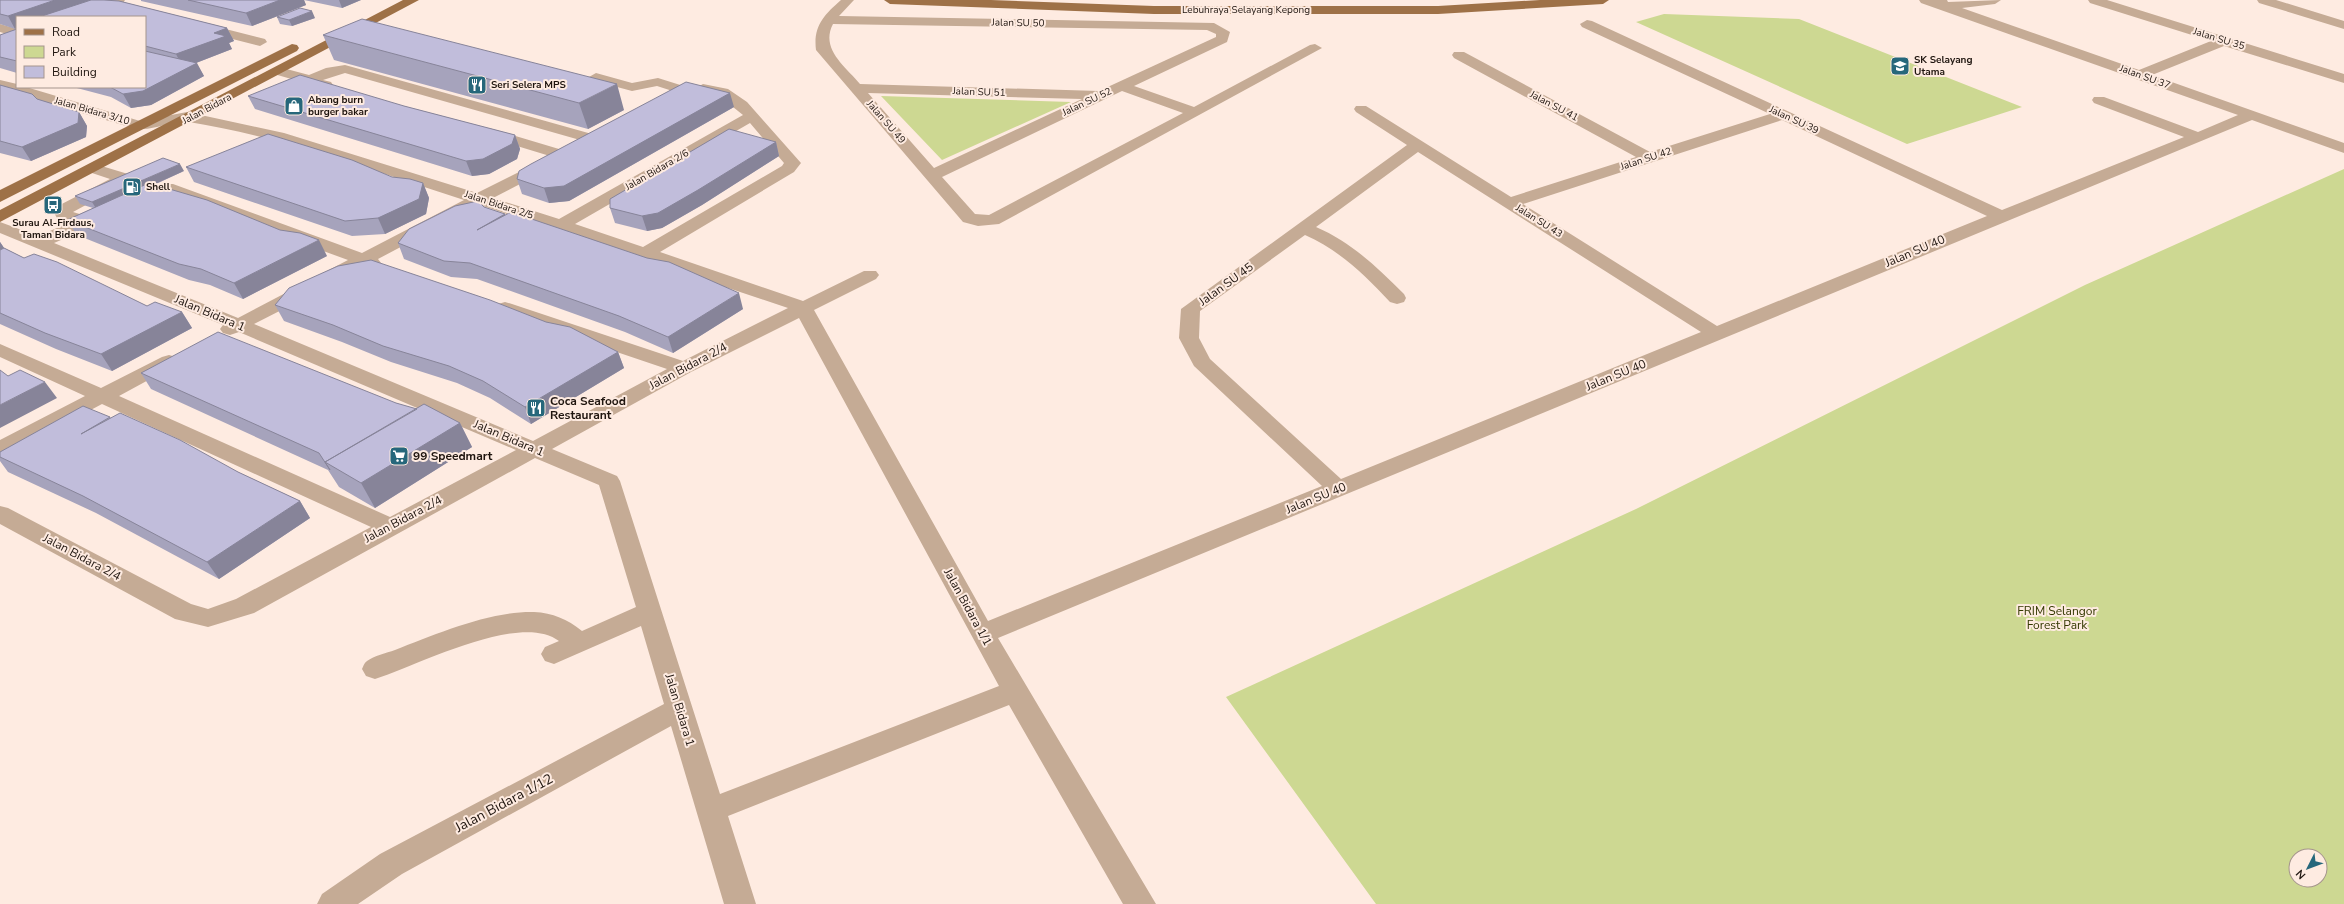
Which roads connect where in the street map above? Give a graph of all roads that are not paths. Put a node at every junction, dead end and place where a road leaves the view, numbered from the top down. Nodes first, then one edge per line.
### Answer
1 (387, 0) edge
2 (413, 0) edge
3 (848, 0) edge
4 (890, 0) edge
5 (1417, 0) edge
6 (1453, 0) edge
7 (1508, 0) edge
8 (1603, 0) edge
9 (1925, 0) edge
10 (1995, 0) edge
11 (2094, 0) edge
12 (2263, 0) edge
13 (114, 2) edge
14 (1943, 3) edge
15 (131, 10) edge
16 (1334, 10) junction
17 (73, 16) edge
18 (827, 20) junction
19 (1587, 24) dead end
20 (2344, 24) edge
21 (192, 25) edge
22 (1208, 26) joint
23 (0, 28) edge
24 (16, 34) edge
25 (16, 34) edge
26 (0, 41) edge
27 (2224, 41) junction
28 (260, 42) dead end
29 (1315, 48) dead end
30 (1459, 55) dead end
31 (279, 71) junction
32 (2140, 75) junction
33 (596, 77) edge
34 (2344, 79) edge
35 (310, 80) junction
36 (0, 84) edge
37 (1120, 86) junction
38 (856, 88) junction
39 (341, 89) edge
40 (688, 92) junction
41 (1102, 95) junction
42 (2099, 100) dead end
43 (668, 102) edge
44 (1361, 109) dead end
45 (1195, 112) junction
46 (1783, 115) junction
47 (752, 116) junction
48 (2250, 116) junction
49 (192, 117) junction
50 (138, 125) junction
51 (479, 130) edge
52 (2198, 137) junction
53 (284, 138) junction
54 (1417, 145) junction
55 (262, 147) edge
56 (2344, 148) edge
57 (563, 155) junction
58 (1650, 158) junction
59 (95, 169) junction
60 (932, 176) junction
61 (189, 178) edge
62 (0, 197) edge
63 (480, 199) junction
64 (1509, 203) junction
65 (116, 210) edge
66 (2001, 216) junction
67 (0, 217) edge
68 (87, 222) junction
69 (561, 225) junction
70 (0, 227) edge
71 (1304, 228) junction
72 (40, 242) junction
73 (646, 253) junction
74 (363, 260) junction
75 (393, 270) edge
76 (870, 275) dead end
77 (1397, 298) dead end
78 (490, 302) edge
79 (803, 307) junction
80 (239, 325) junction
81 (1717, 334) junction
82 (212, 339) edge
83 (0, 350) edge
84 (184, 353) edge
85 (684, 368) junction
86 (103, 395) junction
87 (0, 449) edge
88 (534, 449) junction
89 (1338, 489) junction
90 (0, 514) edge
91 (389, 526) junction
92 (649, 612) junction
93 (982, 634) junction
94 (580, 643) junction
95 (554, 654) dead end
96 (375, 669) dead end
97 (1015, 691) junction
98 (679, 709) junction
99 (711, 810) junction
100 (333, 904) edge
101 (740, 904) edge
102 (1140, 904) edge

1 - 50 main road, Jalan Bidara
2 - 31 main road, Jalan Bidara
3 - 18 street
4 - 16 main road, Lebuhraya Selayang Kepong
5 - 16 main road
6 - 7 main road
8 - 16 main road, Lebuhraya Selayang Kepong
9 - 14 street, Jalan SU 37
10 - 14 street
11 - 27 street, Jalan SU 35
12 - 20 street
13 - 15 street
13 - 17 street
14 - 32 street, Jalan SU 37
18 - 22 street, Jalan SU 50
18 - 38 street, Jalan SU 49
19 - 46 street, Jalan SU 39
21 - 28 street
22 - 37 street, Jalan SU 52
23 - 24 street
25 - 26 street
27 - 32 street
27 - 34 street, Jalan SU 35
29 - 45 street
30 - 58 street, Jalan SU 41
31 - 35 street
31 - 49 main road, Jalan Bidara
32 - 48 street, Jalan SU 37
33 - 40 street
35 - 39 street
35 - 57 street
36 - 50 street, Jalan Bidara 3/10
37 - 41 street, Jalan SU 52
37 - 45 street
38 - 41 street, Jalan SU 51
38 - 60 street, Jalan SU 49
40 - 43 street
40 - 47 street
41 - 60 street, Jalan SU 52
42 - 52 street
44 - 54 street, Jalan SU 43
45 - 60 street, Jalan SU 49
46 - 58 street, Jalan SU 42
46 - 66 street, Jalan SU 39
47 - 69 street, Jalan Bidara 2/6
47 - 73 street
48 - 52 street, Jalan SU 40
48 - 56 street, Jalan SU 37
49 - 50 street, Jalan Bidara 2/5
49 - 53 street, Jalan Bidara 2/5
49 - 59 main road, Jalan Bidara
50 - 62 main road, Jalan Bidara
51 - 57 street
52 - 66 street, Jalan SU 40
53 - 55 street
53 - 63 street, Jalan Bidara 2/5
54 - 64 street, Jalan SU 43
54 - 71 street, Jalan SU 45
57 - 63 street
58 - 64 street, Jalan SU 42
59 - 67 main road, Jalan Bidara
59 - 68 street
61 - 74 street
63 - 69 street, Jalan Bidara 2/5
63 - 74 street
64 - 81 street, Jalan SU 43
65 - 68 street
66 - 81 street, Jalan SU 40
68 - 72 street
69 - 73 street, Jalan Bidara 2/5
70 - 72 street, Jalan Bidara 1
71 - 77 street
71 - 89 street, Jalan SU 45
72 - 80 street, Jalan Bidara 1
73 - 79 street, Jalan Bidara 2/5
74 - 75 street
74 - 80 street
76 - 79 street, Jalan Bidara 2/4
78 - 85 street
79 - 85 street, Jalan Bidara 2/4
79 - 93 street, Jalan Bidara 1/1
80 - 82 street
80 - 88 street, Jalan Bidara 1
81 - 89 street, Jalan SU 40
83 - 86 street
84 - 86 street
85 - 88 street, Jalan Bidara 2/4
86 - 87 street
86 - 91 street
88 - 91 street, Jalan Bidara 2/4
88 - 92 street, Jalan Bidara 1
89 - 93 street, Jalan SU 40
90 - 91 street, Jalan Bidara 2/4
92 - 94 street
92 - 98 street, Jalan Bidara 1
93 - 97 street, Jalan Bidara 1/1
94 - 95 street
94 - 96 street
97 - 99 street
97 - 102 street, Jalan Bidara 1/1
98 - 99 street, Jalan Bidara 1
98 - 100 street, Jalan Bidara 1/12
99 - 101 street, Jalan Bidara 1

